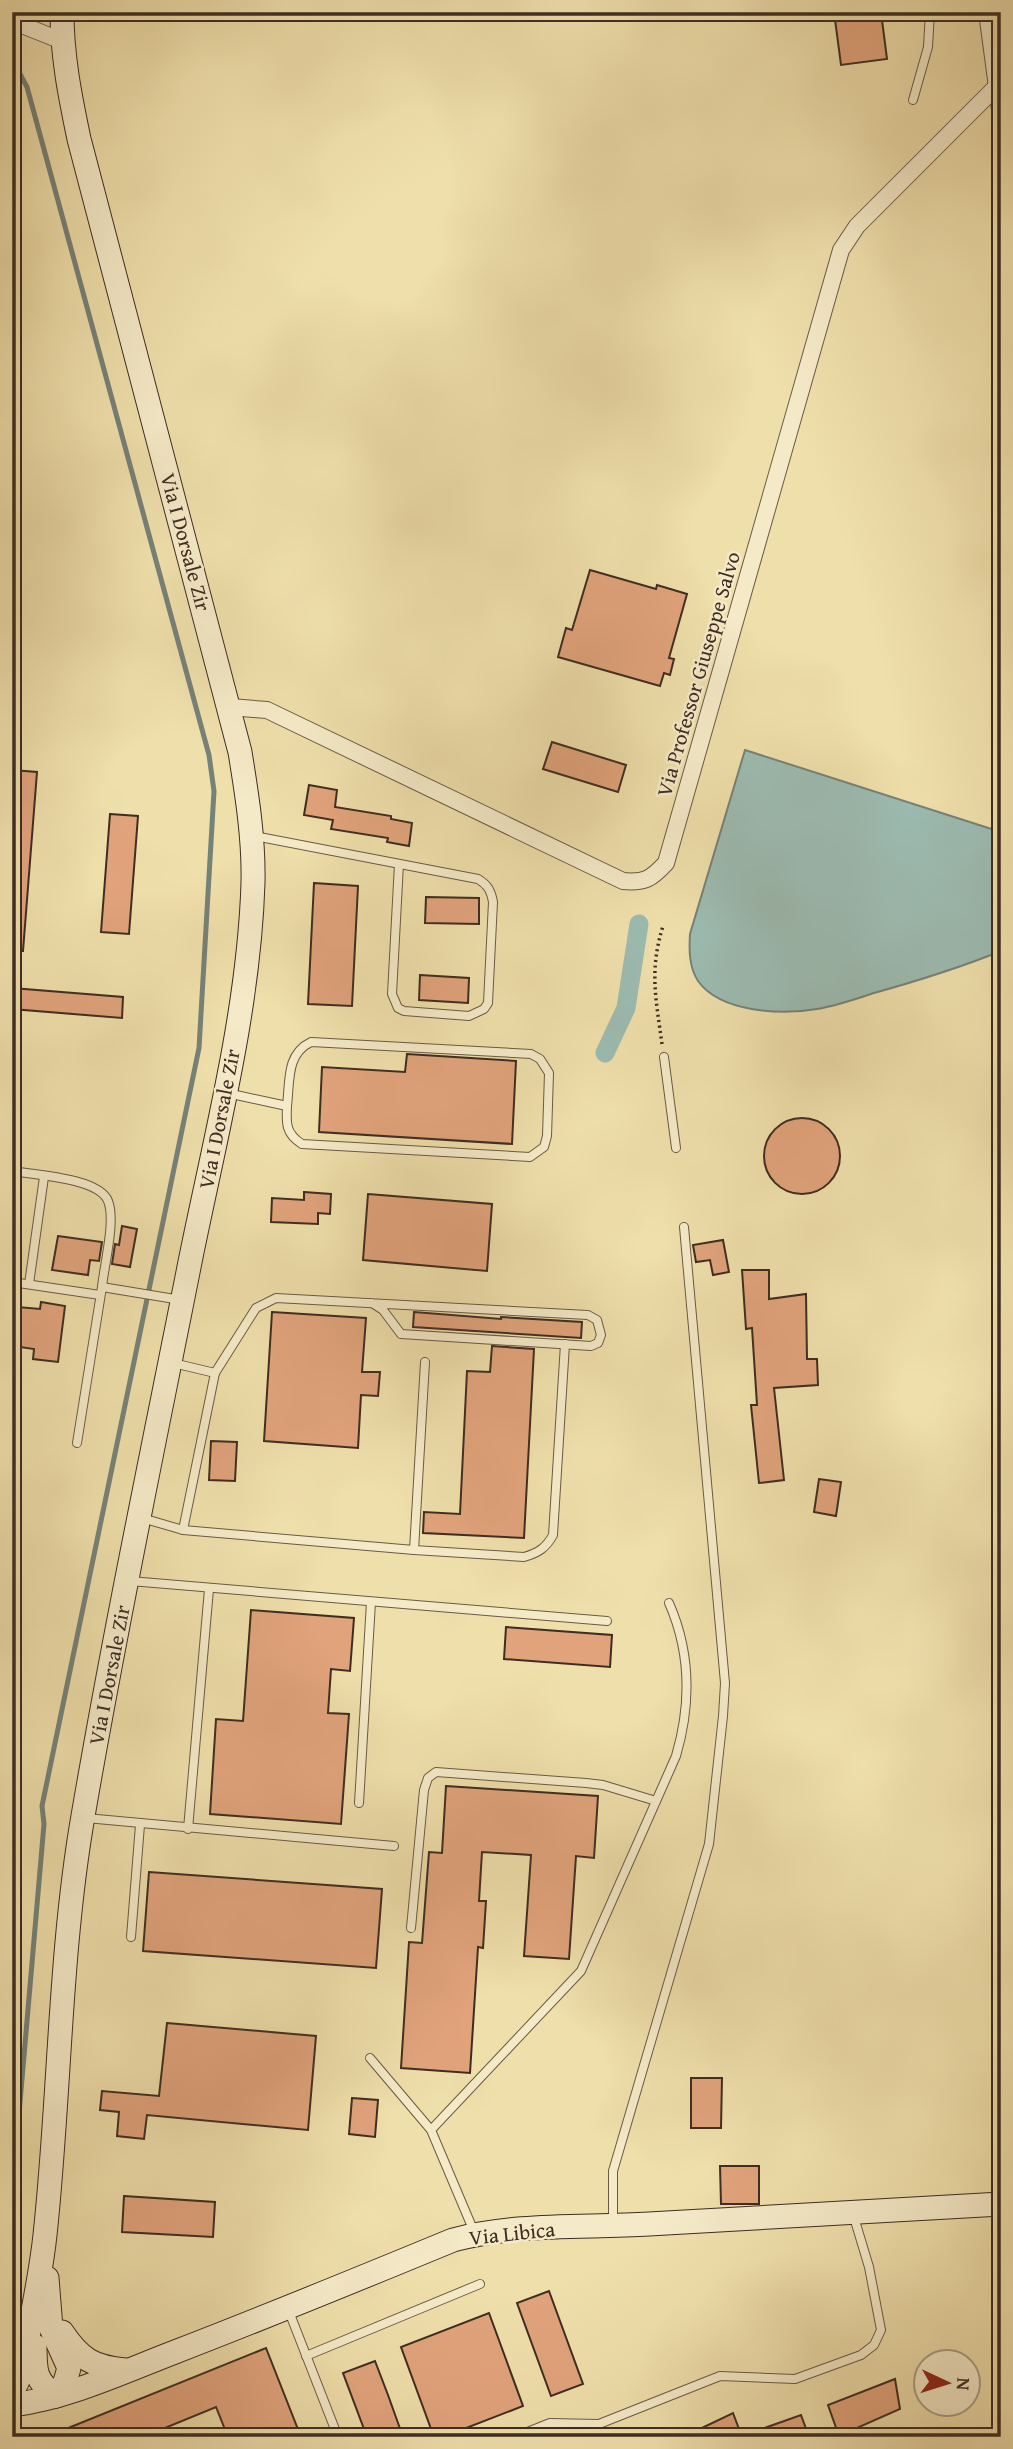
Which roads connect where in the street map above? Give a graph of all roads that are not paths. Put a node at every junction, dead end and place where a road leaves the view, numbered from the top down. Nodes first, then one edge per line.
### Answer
1 (62, 12) edge
2 (930, 12) edge
3 (987, 12) edge
4 (12, 21) edge
5 (995, 36) edge
6 (62, 41) junction
7 (999, 84) edge
8 (913, 100) dead end
9 (1001, 117) edge
10 (230, 706) junction
11 (251, 835) junction
12 (399, 864) junction
13 (664, 1057) road end
14 (224, 1092) junction
15 (287, 1106) junction
16 (676, 1148) dead end
17 (12, 1171) edge
18 (44, 1177) junction
19 (684, 1227) dead end
20 (12, 1282) edge
21 (29, 1284) junction
22 (101, 1291) junction
23 (183, 1300) junction
24 (372, 1303) junction
25 (565, 1344) junction
26 (170, 1362) junction
27 (425, 1362) dead end
28 (215, 1373) junction
29 (77, 1443) dead end
30 (140, 1518) junction
31 (183, 1530) junction
32 (414, 1550) junction
33 (127, 1581) junction
34 (209, 1590) junction
35 (371, 1602) junction
36 (669, 1603) dead end
37 (607, 1621) dead end
38 (656, 1801) junction
39 (359, 1803) dead end
40 (83, 1818) junction
41 (140, 1825) junction
42 (188, 1829) junction
43 (394, 1846) dead end
44 (411, 1928) dead end
45 (131, 1937) dead end
46 (370, 2058) dead end
47 (431, 2130) junction
48 (1001, 2204) edge
49 (853, 2214) junction
50 (613, 2226) junction
51 (475, 2234) junction
52 (480, 2284) dead end
53 (288, 2309) junction
54 (41, 2311) junction
55 (306, 2356) junction
56 (128, 2371) junction
57 (12, 2393) edge
58 (56, 2396) junction
59 (12, 2404) edge
60 (338, 2437) edge
61 (515, 2437) edge

1 - 6 main road, Via I Dorsale Zir
2 - 8 lane
3 - 5 street
4 - 6 street
5 - 7 street
6 - 10 main road, Via I Dorsale Zir
7 - 9 street
7 - 10 street, Via Professor Giuseppe Salvo
10 - 11 main road, Via I Dorsale Zir
11 - 12 lane
11 - 14 main road, Via I Dorsale Zir
12 - 12 lane
13 - 16 lane
14 - 15 lane
14 - 23 main road, Via I Dorsale Zir
15 - 15 lane
17 - 18 lane
18 - 21 lane
18 - 22 lane
19 - 50 lane
20 - 21 lane
21 - 22 lane
22 - 23 lane
22 - 29 lane
23 - 26 main road, Via I Dorsale Zir
24 - 25 lane
24 - 25 lane
24 - 28 lane
25 - 32 lane
26 - 28 lane
26 - 30 main road, Via I Dorsale Zir
27 - 32 lane
28 - 31 lane
30 - 31 lane
30 - 33 main road, Via I Dorsale Zir
31 - 32 lane
33 - 34 lane
33 - 40 main road, Via I Dorsale Zir
34 - 35 lane
34 - 42 lane
35 - 37 lane
35 - 39 lane
36 - 38 lane
38 - 44 lane
38 - 47 lane
40 - 41 lane
40 - 54 main road, Via I Dorsale Zir
41 - 42 lane
41 - 45 lane
42 - 43 lane
46 - 47 lane
47 - 51 lane
48 - 49 main road, Via Libica
49 - 50 main road, Via Libica
49 - 61 lane
50 - 51 main road, Via Libica
51 - 53 main road, Via Libica
52 - 55 lane
53 - 55 lane
53 - 56 main road, Via Libica
54 - 56 main road
54 - 57 main road, Via I Dorsale Zir
54 - 58 main road, Via I Dorsale Zir
54 - 58 main road, Via I Dorsale Zir
55 - 60 lane
56 - 58 main road, Via Libica
58 - 59 main road, Via Libica

